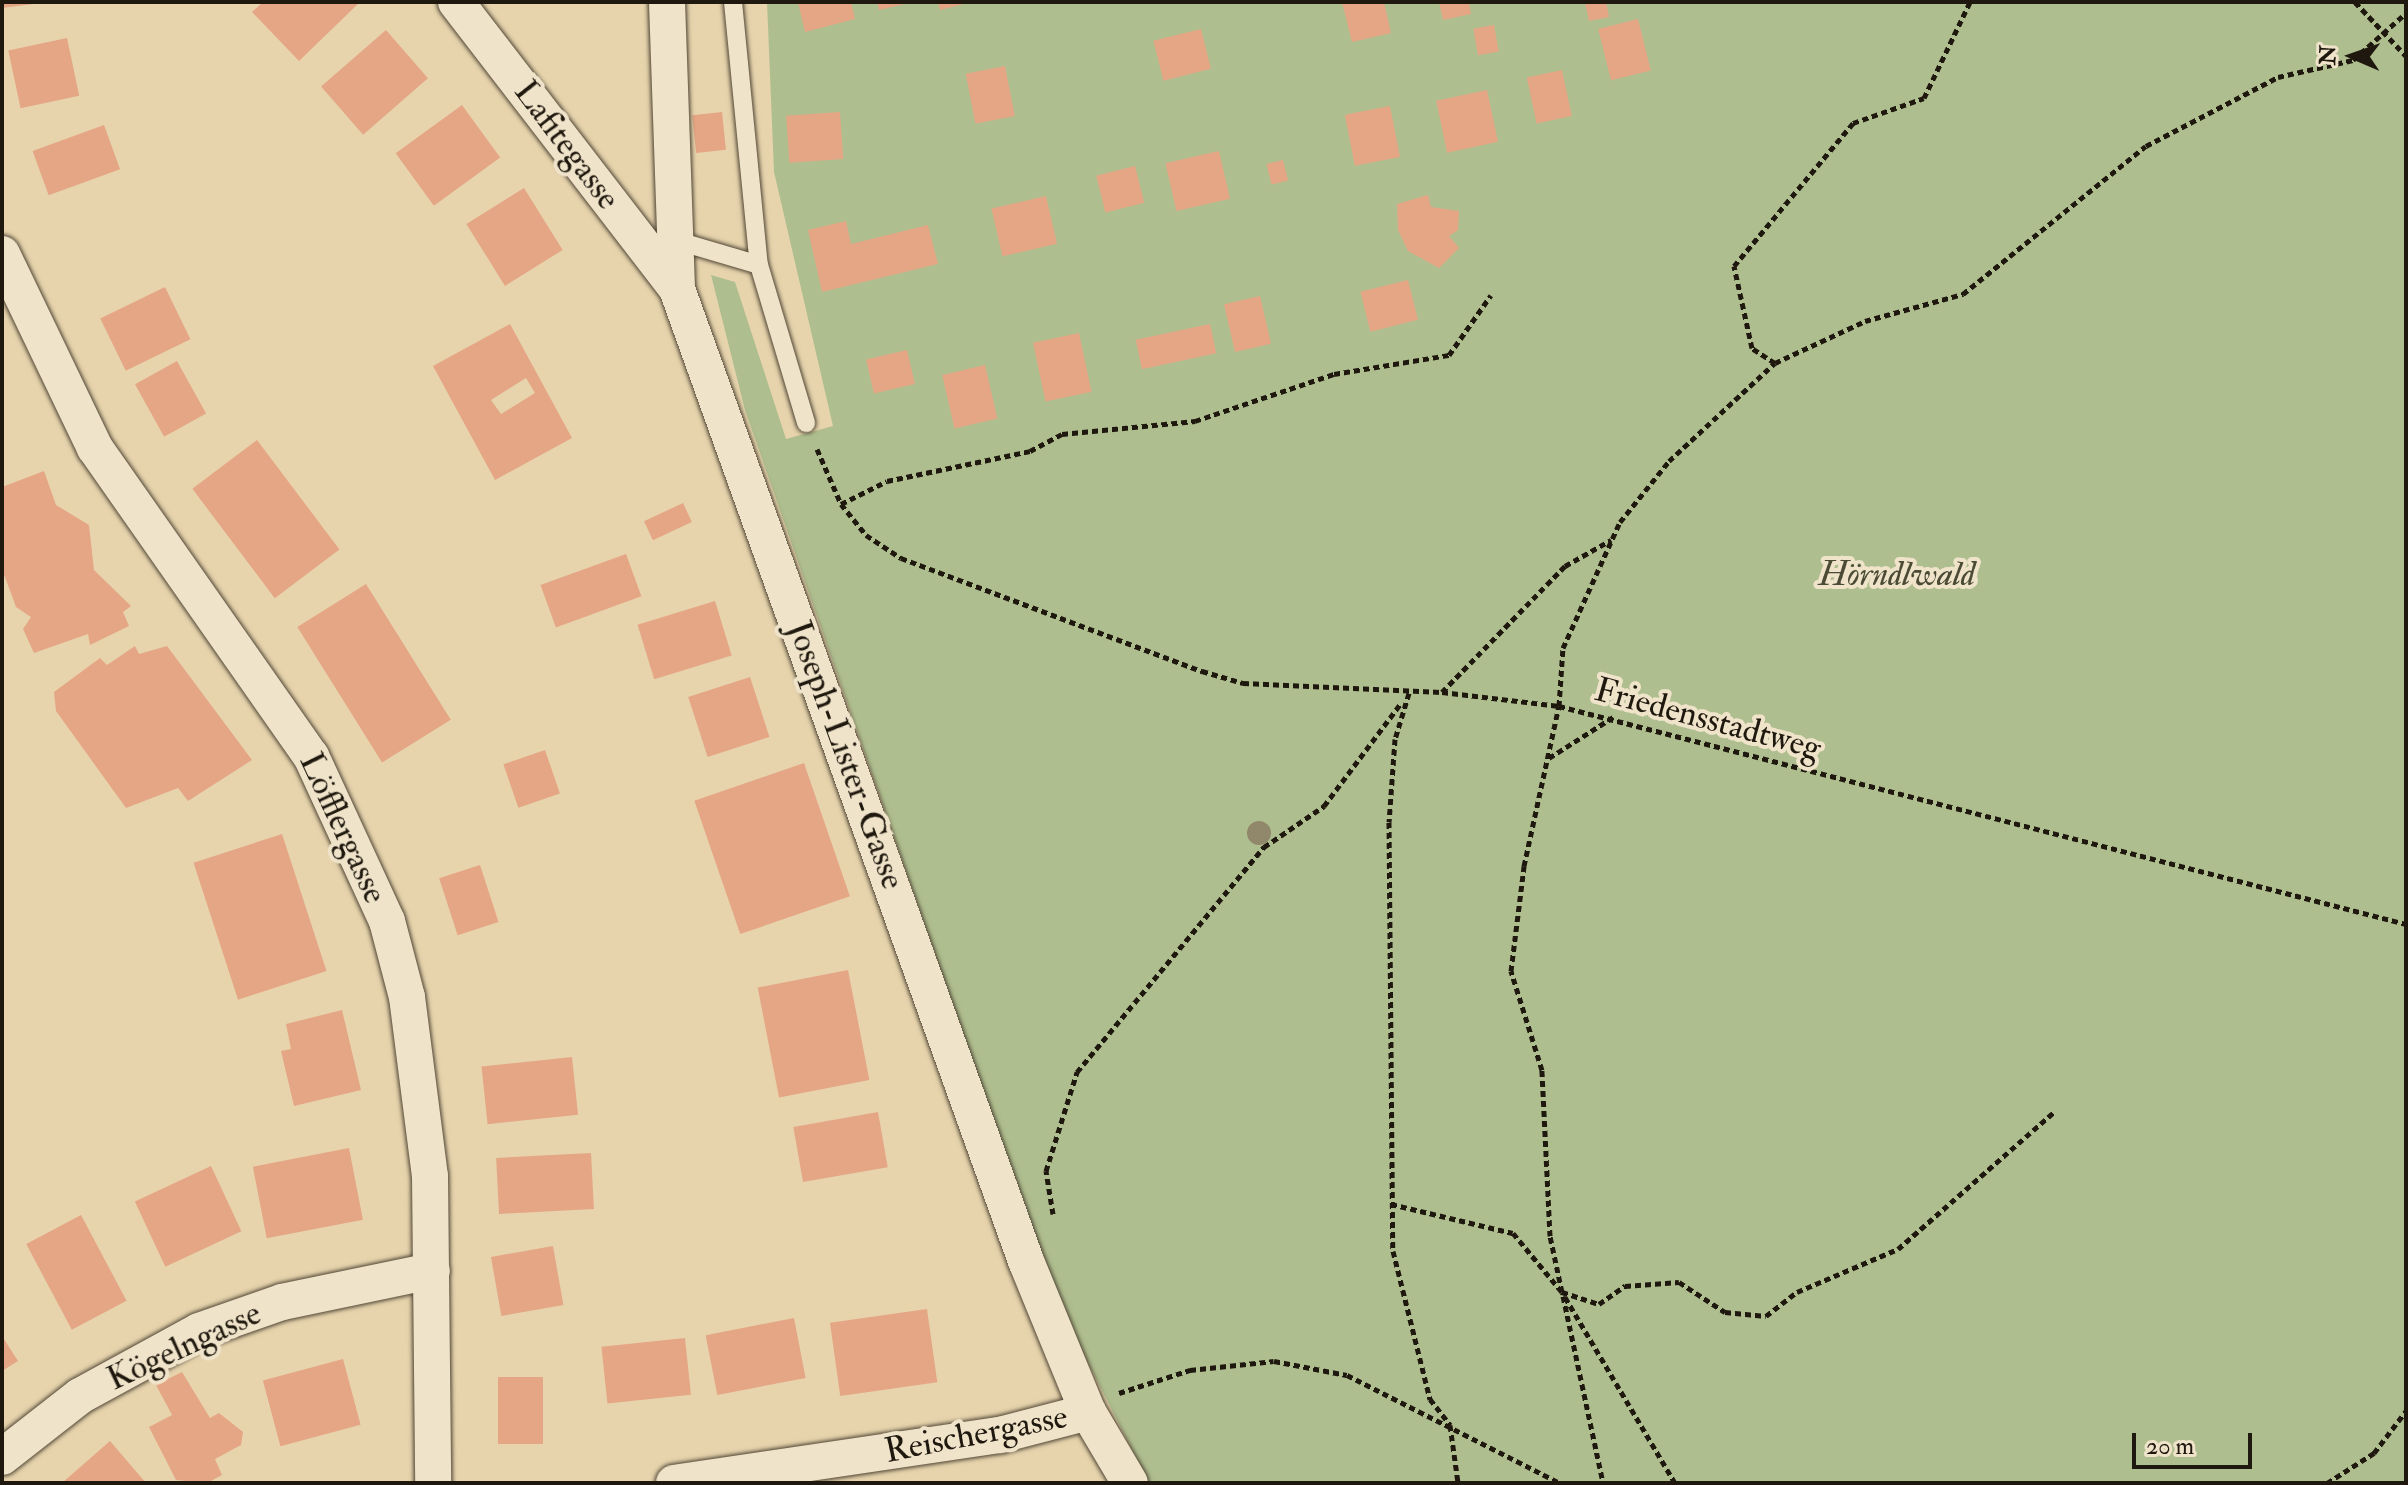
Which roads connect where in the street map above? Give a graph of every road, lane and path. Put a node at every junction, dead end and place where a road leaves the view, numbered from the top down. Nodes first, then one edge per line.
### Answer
1 (456, 2) edge
2 (667, 2) edge
3 (733, 2) edge
4 (1970, 2) edge
5 (2355, 2) edge
6 (2406, 13) edge
7 (2387, 34) junction
8 (2406, 56) edge
9 (681, 242) junction
10 (2, 254) edge
11 (759, 265) junction
12 (677, 289) junction
13 (1491, 295) dead end
14 (1775, 363) junction
15 (806, 423) joint
16 (841, 504) junction
17 (1612, 540) junction
18 (1442, 692) junction
19 (1409, 693) junction
20 (1559, 706) junction
21 (1614, 716) junction
22 (1549, 758) junction
23 (2406, 924) edge
24 (2055, 1111) dead end
25 (1391, 1204) junction
26 (1026, 1261) junction
27 (432, 1271) junction
28 (1562, 1292) junction
29 (2406, 1411) edge
30 (1088, 1412) junction
31 (1450, 1425) junction
32 (2, 1457) edge
33 (433, 1483) edge
34 (674, 1483) edge
35 (1130, 1483) edge
36 (1458, 1483) edge
37 (1560, 1483) edge
38 (1603, 1483) edge
39 (1675, 1483) edge
40 (2327, 1483) edge

1 - 12 street, Lafitegasse
2 - 9 street, Joseph-Lister-Gasse
3 - 11 lane
4 - 14 path
5 - 7 path
6 - 7 path
7 - 8 path
7 - 14 path
9 - 11 lane
9 - 12 street, Joseph-Lister-Gasse
10 - 27 street, Löfflergasse
11 - 15 lane
12 - 26 street, Joseph-Lister-Gasse
13 - 16 path
14 - 17 path
15 - 16 path
16 - 19 path
17 - 18 path
17 - 20 path
18 - 19 path
18 - 20 path
19 - 25 path
19 - 26 path
20 - 21 path, Friedensstadtweg
20 - 22 path, Friedensstadtweg
21 - 22 path
21 - 23 path, Friedensstadtweg
22 - 28 path, Friedensstadtweg
24 - 28 path
25 - 28 path
25 - 31 path
26 - 30 street, Joseph-Lister-Gasse
27 - 32 street, Kögelngasse
27 - 33 street, Löfflergasse
28 - 38 path
28 - 39 path, Friedensstadtweg
29 - 40 path
30 - 31 path
30 - 34 street, Reischergasse
30 - 35 street, Joseph-Lister-Gasse
31 - 36 path
31 - 37 path

